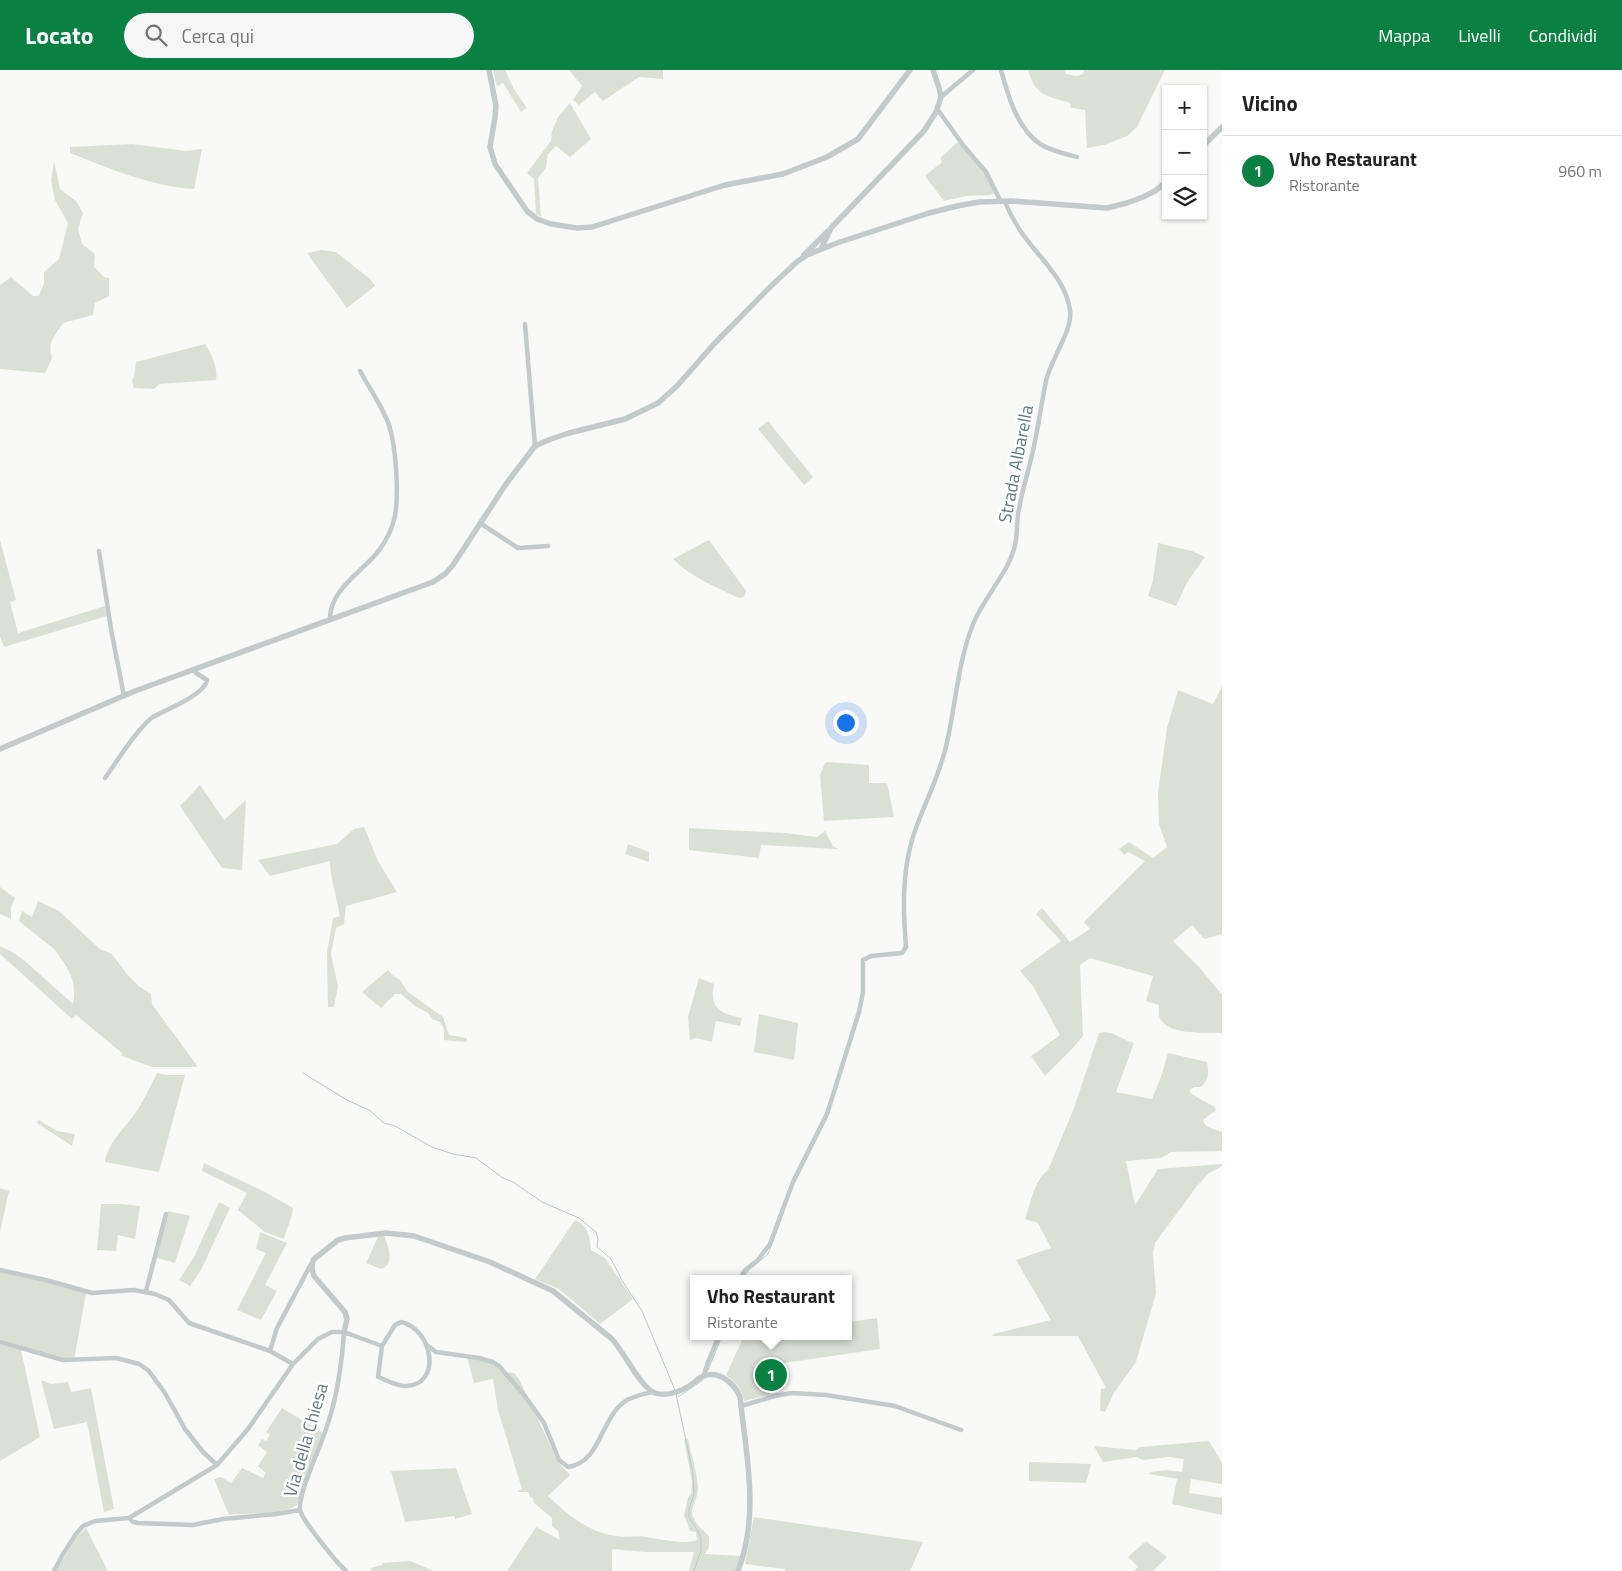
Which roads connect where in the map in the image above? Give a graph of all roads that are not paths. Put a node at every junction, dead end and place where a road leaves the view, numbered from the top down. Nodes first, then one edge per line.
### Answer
1 (489, 70) edge
2 (910, 70) edge
3 (933, 70) edge
4 (973, 70) edge
5 (1001, 70) edge
6 (941, 97) junction
7 (938, 110) junction
8 (1222, 127) edge
9 (1207, 142) edge
10 (1076, 157) dead end
11 (1162, 185) edge
12 (1003, 202) junction
13 (830, 231) junction
14 (837, 243) junction
15 (821, 249) junction
16 (798, 261) junction
17 (525, 324) dead end
18 (360, 371) dead end
19 (535, 446) junction
20 (480, 524) junction
21 (548, 546) dead end
22 (99, 551) dead end
23 (330, 620) junction
24 (194, 670) junction
25 (124, 696) junction
26 (0, 748) edge
27 (105, 778) dead end
28 (166, 1214) dead end
29 (312, 1262) junction
30 (0, 1270) edge
31 (742, 1275) edge
32 (146, 1291) junction
33 (344, 1332) junction
34 (717, 1340) edge
35 (0, 1342) edge
36 (382, 1346) junction
37 (428, 1346) junction
38 (270, 1351) junction
39 (293, 1364) junction
40 (704, 1375) junction
41 (653, 1392) junction
42 (741, 1406) junction
43 (961, 1430) dead end
44 (217, 1465) junction
45 (300, 1510) junction
46 (129, 1518) junction
47 (54, 1571) edge
48 (346, 1571) edge
49 (738, 1571) edge

1 - 2 street
3 - 6 street
4 - 6 street
5 - 10 street
6 - 7 street
7 - 12 street, Strada Albarella
7 - 13 street
8 - 9 street
11 - 12 street
12 - 14 street
12 - 31 street, Strada Albarella
13 - 14 street
13 - 15 street
13 - 16 street
14 - 15 street
15 - 16 street
16 - 19 street
17 - 19 street
18 - 23 street
19 - 20 street
20 - 21 street
20 - 23 street
22 - 25 street
23 - 24 street
24 - 25 street
24 - 27 street
25 - 26 street
28 - 32 street
29 - 33 street
29 - 38 street
29 - 41 street
30 - 32 street
32 - 38 street
33 - 36 street
33 - 39 street
33 - 45 street, Via della Chiesa
34 - 40 street
35 - 44 street
36 - 37 street
36 - 37 street
37 - 41 street
38 - 39 street
39 - 44 street
40 - 41 street
40 - 42 street
42 - 43 street
42 - 49 street
44 - 46 street
45 - 46 street
45 - 48 street, Via della Chiesa
46 - 47 street

